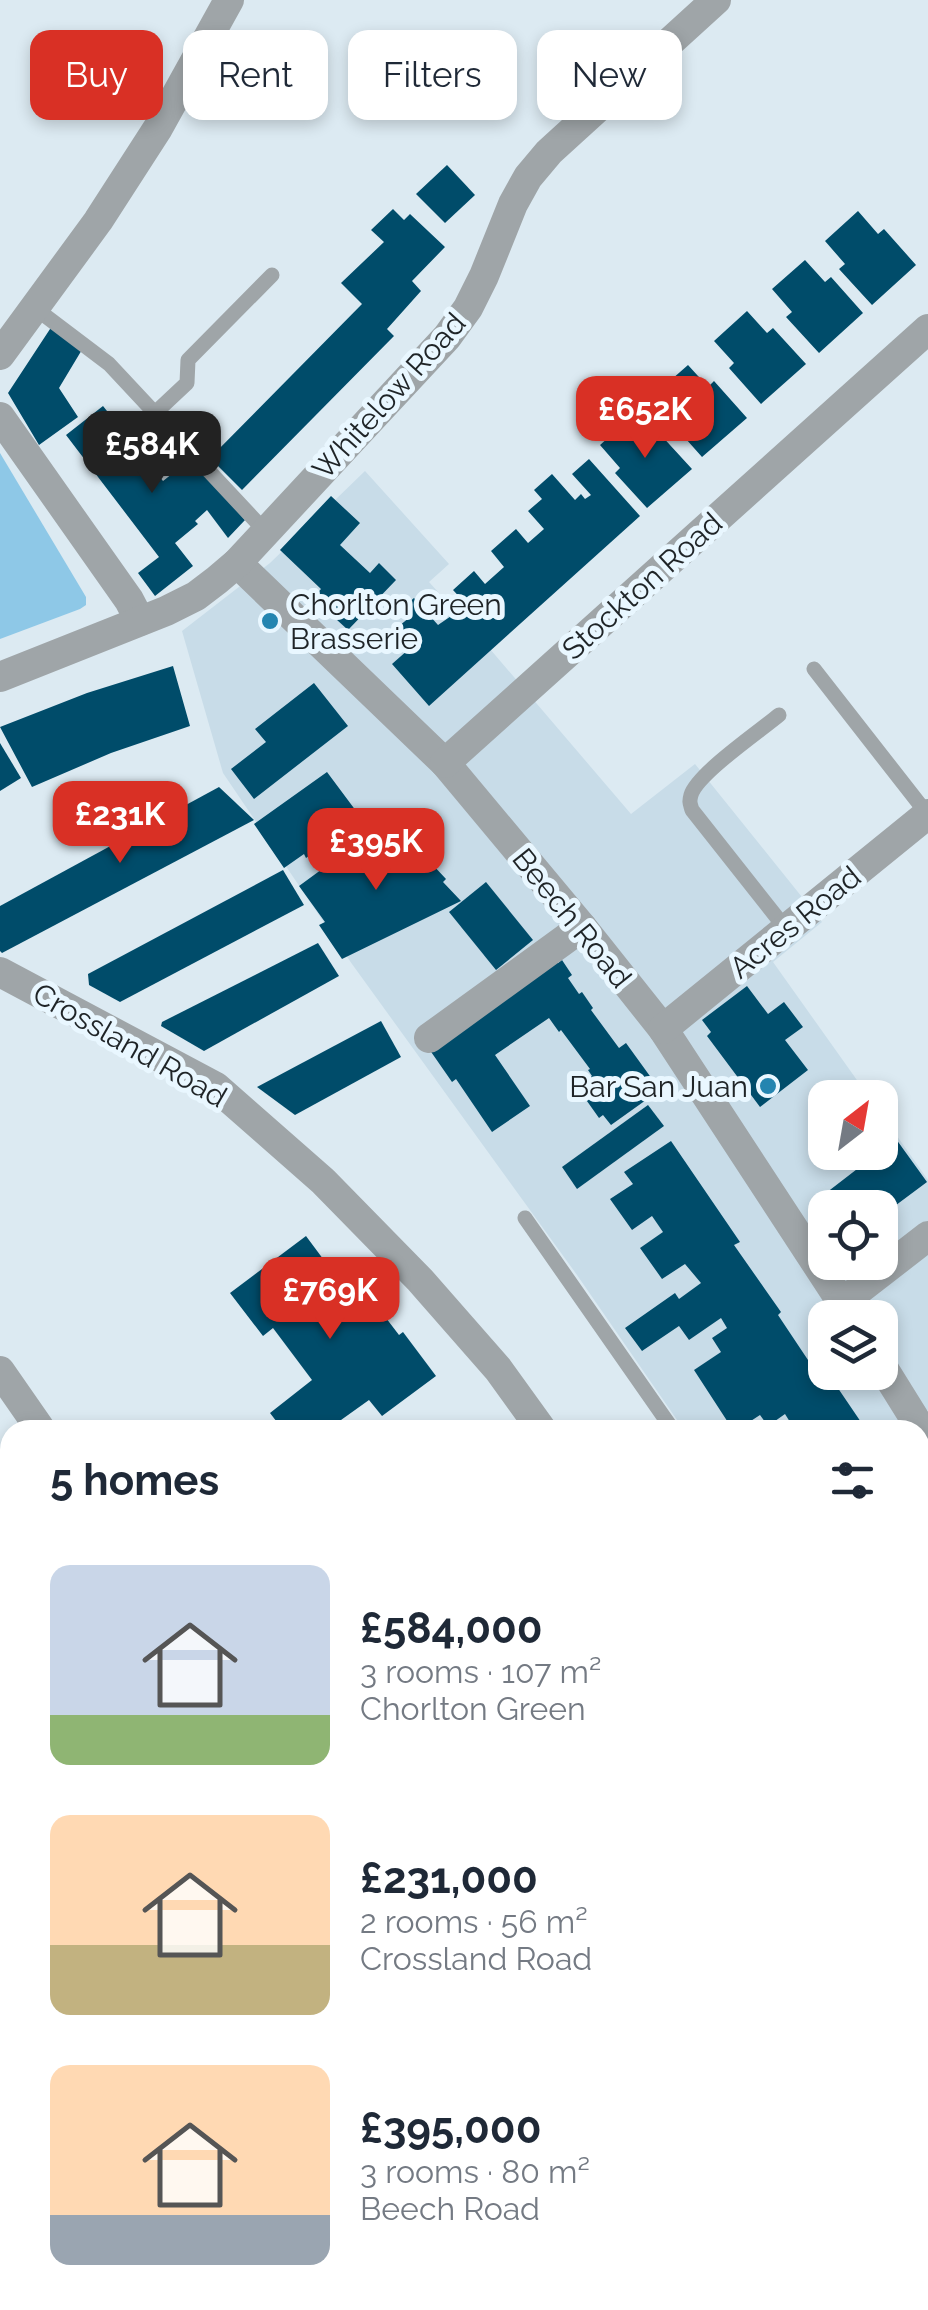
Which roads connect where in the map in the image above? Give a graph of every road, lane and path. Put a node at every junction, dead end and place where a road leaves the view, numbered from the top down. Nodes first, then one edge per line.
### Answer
1 (228, 0) edge
2 (716, 0) edge
3 (272, 275) dead end
4 (35, 308) junction
5 (928, 328) edge
6 (0, 355) edge
7 (155, 413) junction
8 (0, 417) edge
9 (266, 532) junction
10 (237, 563) junction
11 (140, 621) junction
12 (814, 669) dead end
13 (0, 677) edge
14 (779, 715) dead end
15 (445, 763) junction
16 (928, 814) edge
17 (582, 927) junction
18 (786, 929) junction
19 (0, 972) edge
20 (662, 1030) junction
21 (429, 1038) dead end
22 (524, 1218) dead end
23 (928, 1236) edge
24 (841, 1300) edge
25 (859, 1300) edge
26 (0, 1371) edge
27 (896, 1390) edge
28 (35, 1420) edge
29 (535, 1420) edge
30 (666, 1420) edge
31 (914, 1420) edge

1 - 4 street
2 - 9 street, Whitelow Road
3 - 7 lane
4 - 6 street
4 - 7 lane
5 - 15 street, Stockton Road
7 - 9 lane
8 - 11 street
9 - 10 street, Whitelow Road
10 - 11 street, Whitelow Road
10 - 15 street, Beech Road
11 - 13 street, Whitelow Road
12 - 16 lane
14 - 18 lane
15 - 17 street, Beech Road
16 - 18 street, Acres Road
17 - 20 street, Beech Road
17 - 21 street
18 - 20 street, Acres Road
19 - 29 street, Crossland Road
20 - 24 street, Beech Road
22 - 30 lane
23 - 25 street
26 - 28 street
27 - 31 street

